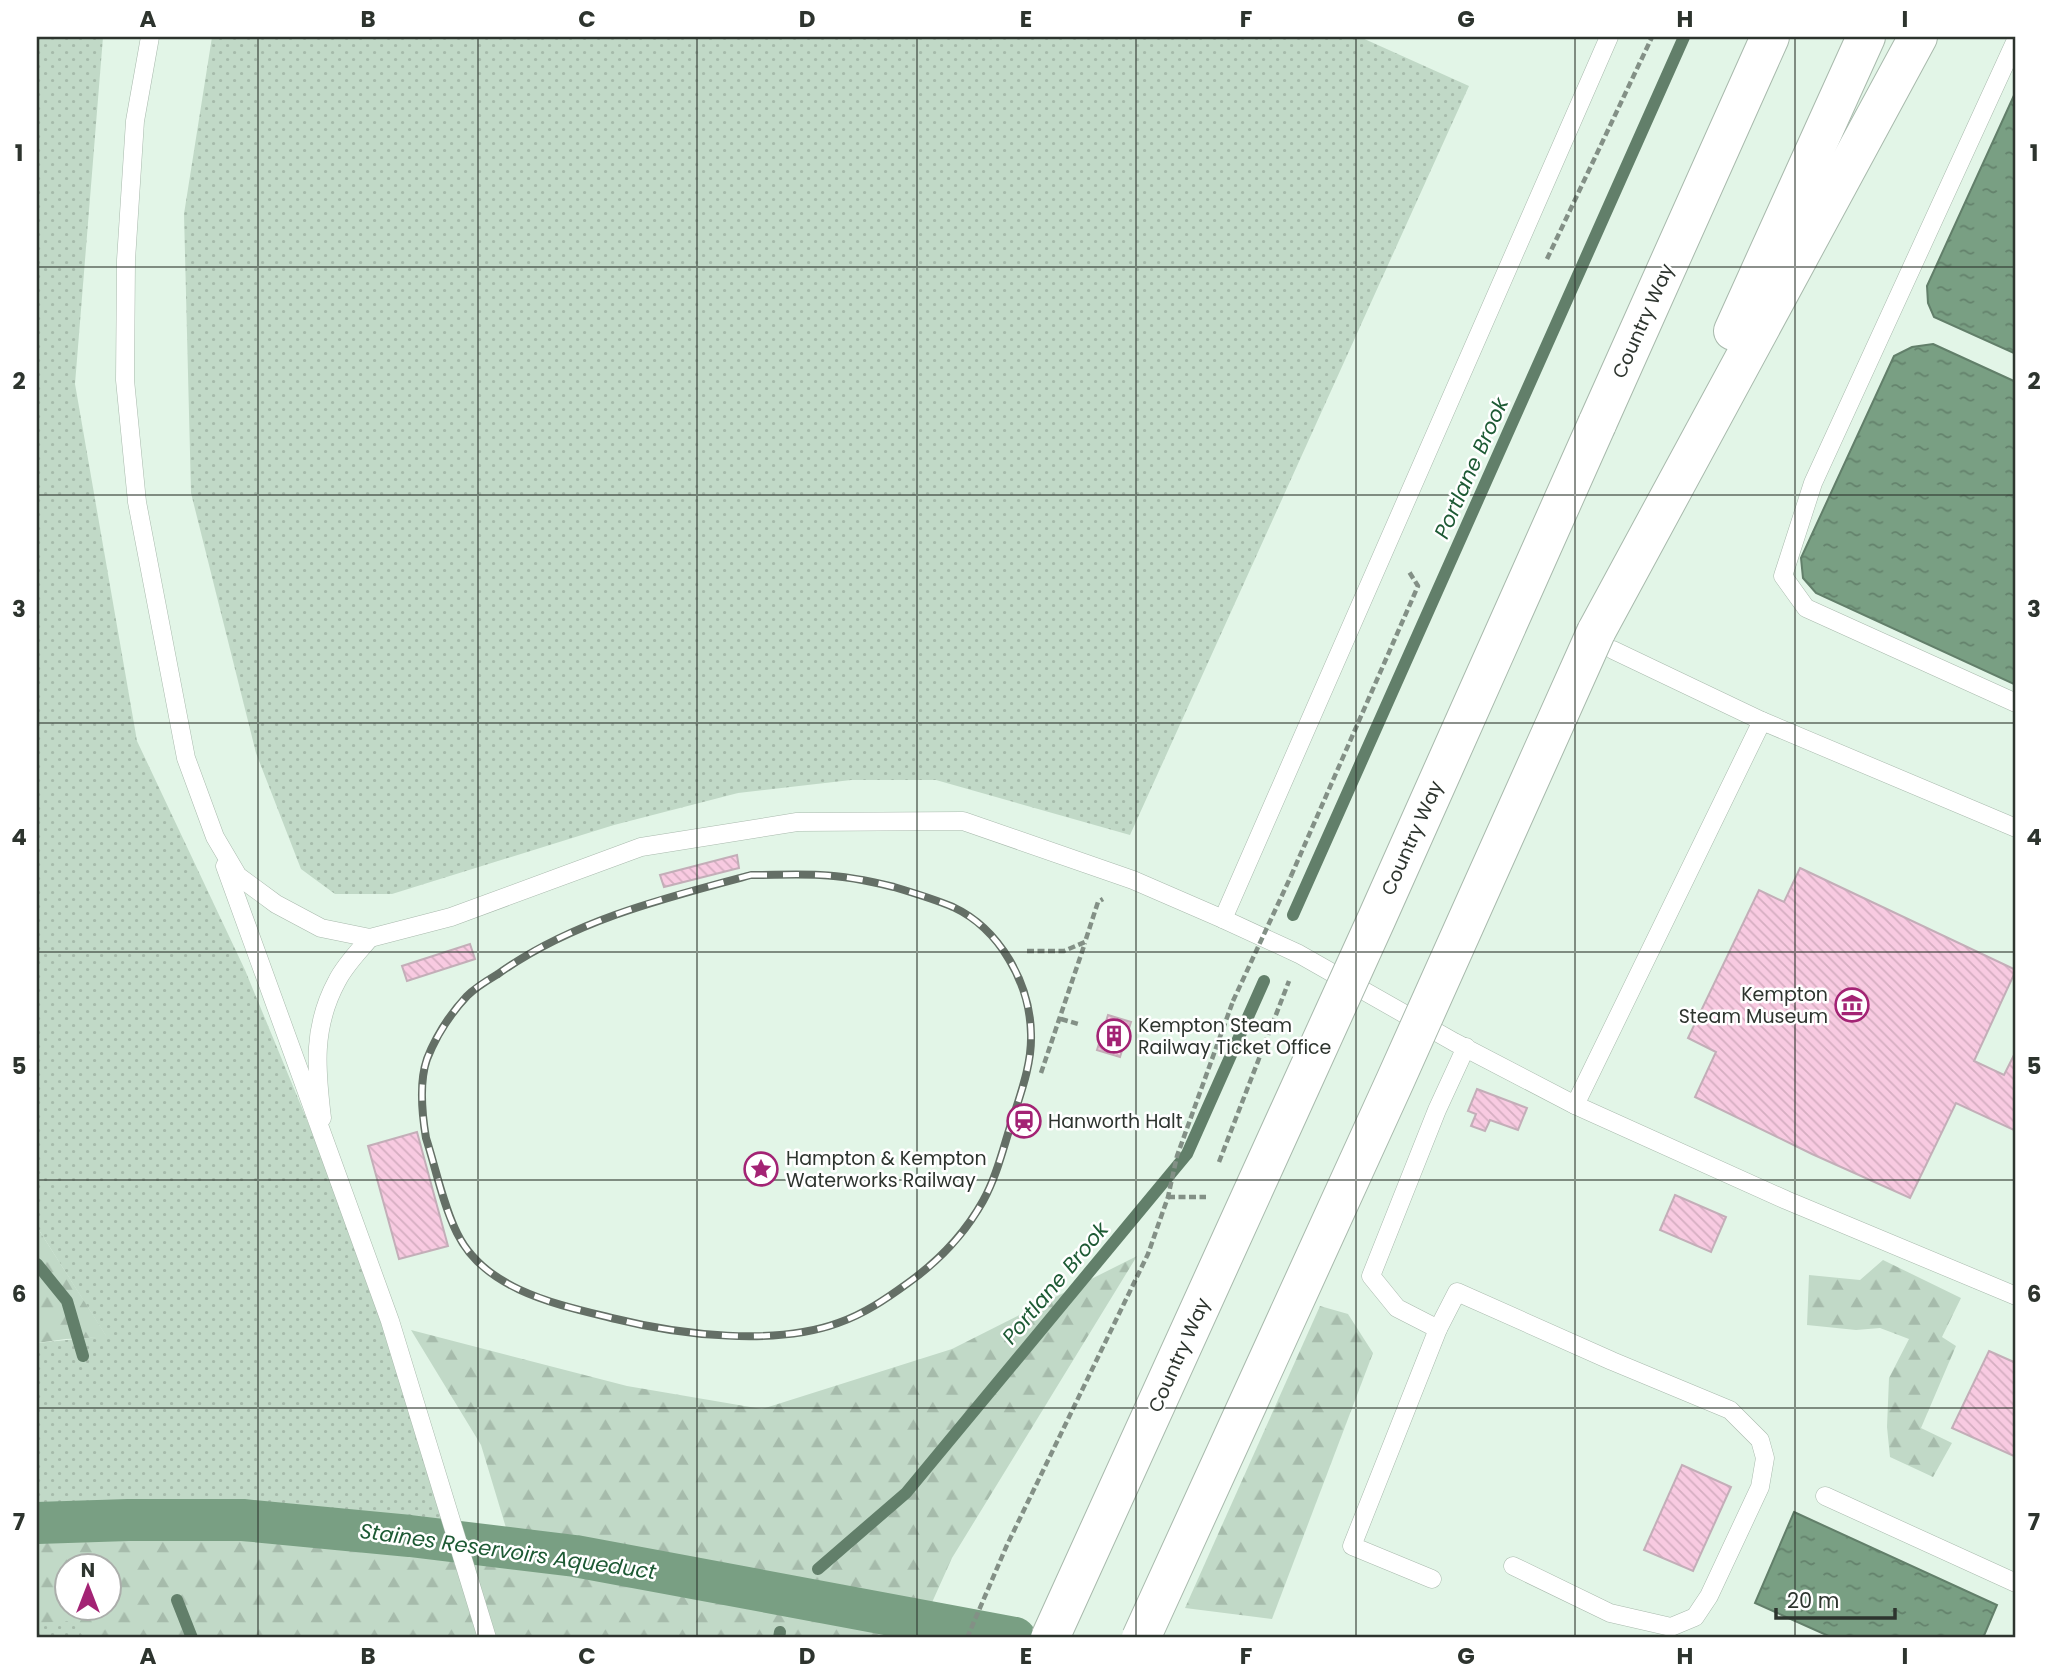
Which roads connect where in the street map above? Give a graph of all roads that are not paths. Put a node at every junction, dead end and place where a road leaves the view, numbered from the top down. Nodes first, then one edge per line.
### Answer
1 (150, 37) edge
2 (1609, 37) edge
3 (1770, 37) edge
4 (1866, 37) edge
5 (1918, 37) edge
6 (2016, 40) edge
7 (1605, 641) junction
8 (2016, 703) edge
9 (1762, 721) junction
10 (2016, 828) edge
11 (215, 837) junction
12 (1223, 919) junction
13 (370, 937) junction
14 (1466, 1047) junction
15 (1575, 1105) junction
16 (327, 1152) junction
17 (2016, 1296) edge
18 (1438, 1329) junction
19 (1825, 1496) dead end
20 (1513, 1566) dead end
21 (1432, 1579) dead end
22 (2016, 1583) edge
23 (487, 1638) edge
24 (1050, 1638) edge
25 (1141, 1638) edge

1 - 11 lane
2 - 12 lane
3 - 24 highway, Country Way, bridge
4 - 7 highway
5 - 7 highway
6 - 8 lane
7 - 9 lane
7 - 25 highway, bridge
9 - 10 lane
9 - 15 lane
11 - 13 lane
11 - 16 lane
12 - 13 lane
12 - 14 lane
13 - 16 lane
14 - 15 lane
14 - 18 lane
15 - 17 lane
16 - 23 lane
18 - 20 lane
18 - 21 lane
19 - 22 lane

